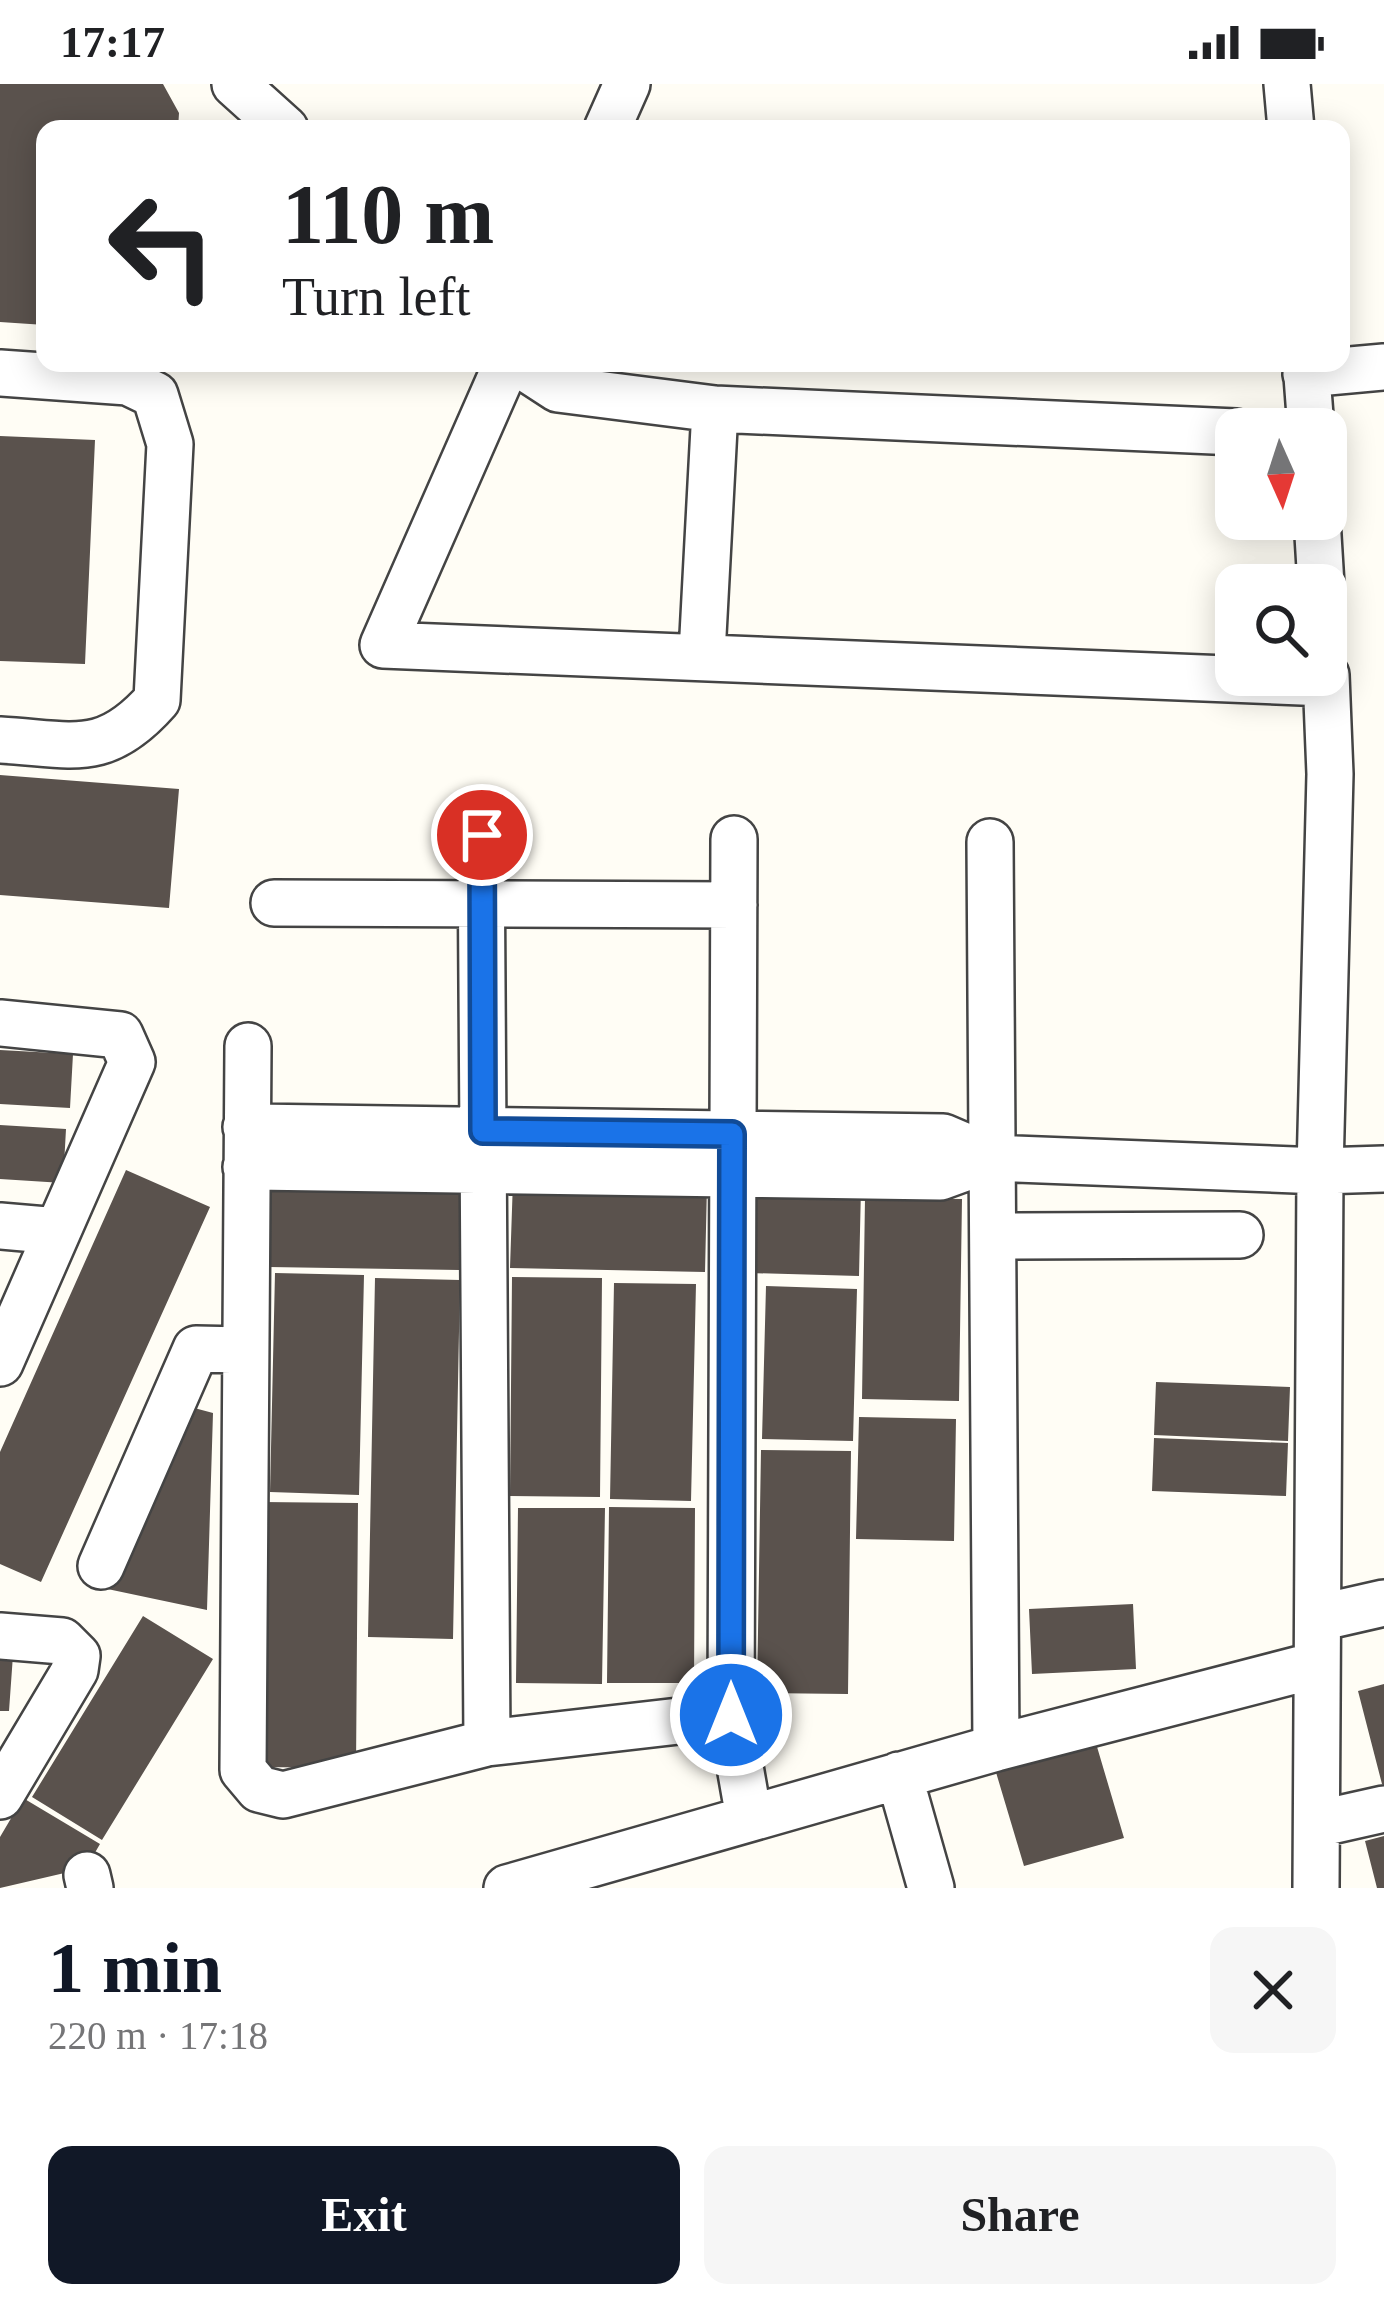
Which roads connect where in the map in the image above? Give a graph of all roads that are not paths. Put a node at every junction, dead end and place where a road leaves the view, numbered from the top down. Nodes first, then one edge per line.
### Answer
1 (235, 84) edge
2 (627, 84) edge
3 (1287, 84) edge
4 (275, 120) edge
5 (612, 120) edge
6 (1290, 120) edge
7 (1350, 368) edge
8 (1384, 368) edge
9 (503, 372) edge
10 (532, 372) edge
11 (1306, 372) edge
12 (0, 373) edge
13 (1309, 408) edge
14 (715, 409) junction
15 (1215, 431) edge
16 (702, 654) junction
17 (1215, 675) edge
18 (1327, 696) edge
19 (0, 740) edge
20 (482, 835) dead end
21 (734, 839) dead end
22 (990, 842) dead end
23 (274, 904) dead end
24 (482, 904) junction
25 (734, 905) junction
26 (0, 1023) edge
27 (248, 1046) dead end
28 (246, 1147) junction
29 (483, 1151) junction
30 (732, 1154) junction
31 (992, 1158) junction
32 (1384, 1169) edge
33 (1320, 1171) junction
34 (0, 1226) edge
35 (58, 1231) junction
36 (1240, 1235) dead end
37 (993, 1236) junction
38 (243, 1350) junction
39 (0, 1363) edge
40 (101, 1566) dead end
41 (1384, 1603) edge
42 (1318, 1618) junction
43 (0, 1636) edge
44 (1316, 1665) junction
45 (731, 1715) junction
46 (487, 1743) junction
47 (996, 1748) junction
48 (899, 1775) junction
49 (0, 1796) edge
50 (1384, 1809) edge
51 (748, 1818) junction
52 (1317, 1824) junction
53 (647, 1869) edge
54 (507, 1888) edge
55 (932, 1888) edge
56 (1316, 1888) edge

1 - 4 street
2 - 5 street
3 - 6 street
7 - 8 street
9 - 16 street
10 - 14 street
11 - 13 street
12 - 19 street
14 - 15 street
14 - 16 street
16 - 17 street
18 - 33 street
20 - 24 street
21 - 25 street
22 - 31 street
23 - 24 street
24 - 25 street
24 - 29 street
25 - 30 street
26 - 35 street
27 - 28 street
28 - 29 street
28 - 38 street
29 - 30 street
29 - 46 street
30 - 31 street
30 - 45 street
31 - 33 street
31 - 37 street
32 - 33 street
33 - 42 street
34 - 35 street
35 - 39 street
36 - 37 street
37 - 47 street
38 - 40 street
38 - 46 street
41 - 42 street
42 - 44 street
43 - 49 street
44 - 47 street
44 - 52 street
45 - 46 street
45 - 51 street
47 - 48 street
48 - 51 street
48 - 55 street
50 - 52 street
51 - 53 street
52 - 56 street
53 - 54 street

